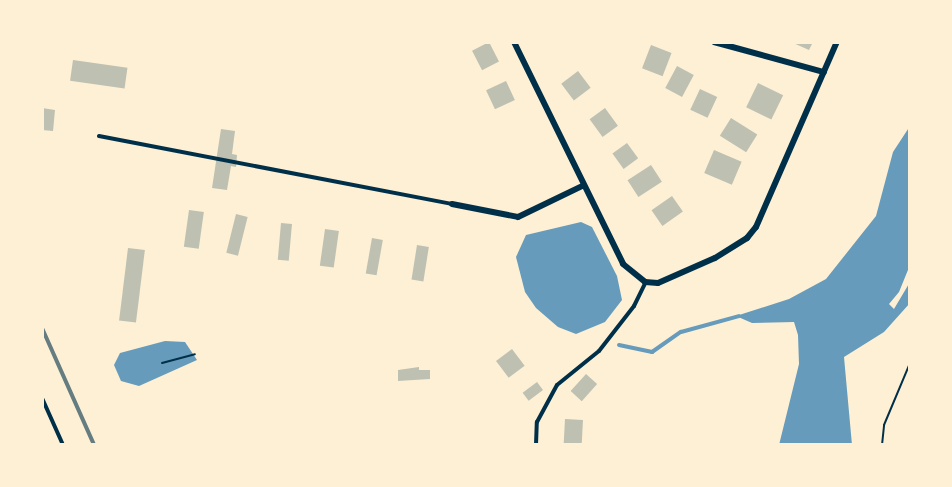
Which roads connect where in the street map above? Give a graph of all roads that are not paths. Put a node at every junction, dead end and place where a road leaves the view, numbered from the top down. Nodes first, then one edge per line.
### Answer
1 (514, 42) edge
2 (714, 42) edge
3 (837, 42) edge
4 (824, 72) junction
5 (99, 136) dead end
6 (582, 186) junction
7 (452, 204) joint
8 (645, 282) junction
9 (42, 398) edge
10 (63, 445) edge
11 (536, 445) edge

1 - 6 street
2 - 4 street
3 - 4 street
4 - 8 street
5 - 7 lane
6 - 7 street
6 - 8 street
8 - 11 lane
9 - 10 lane

